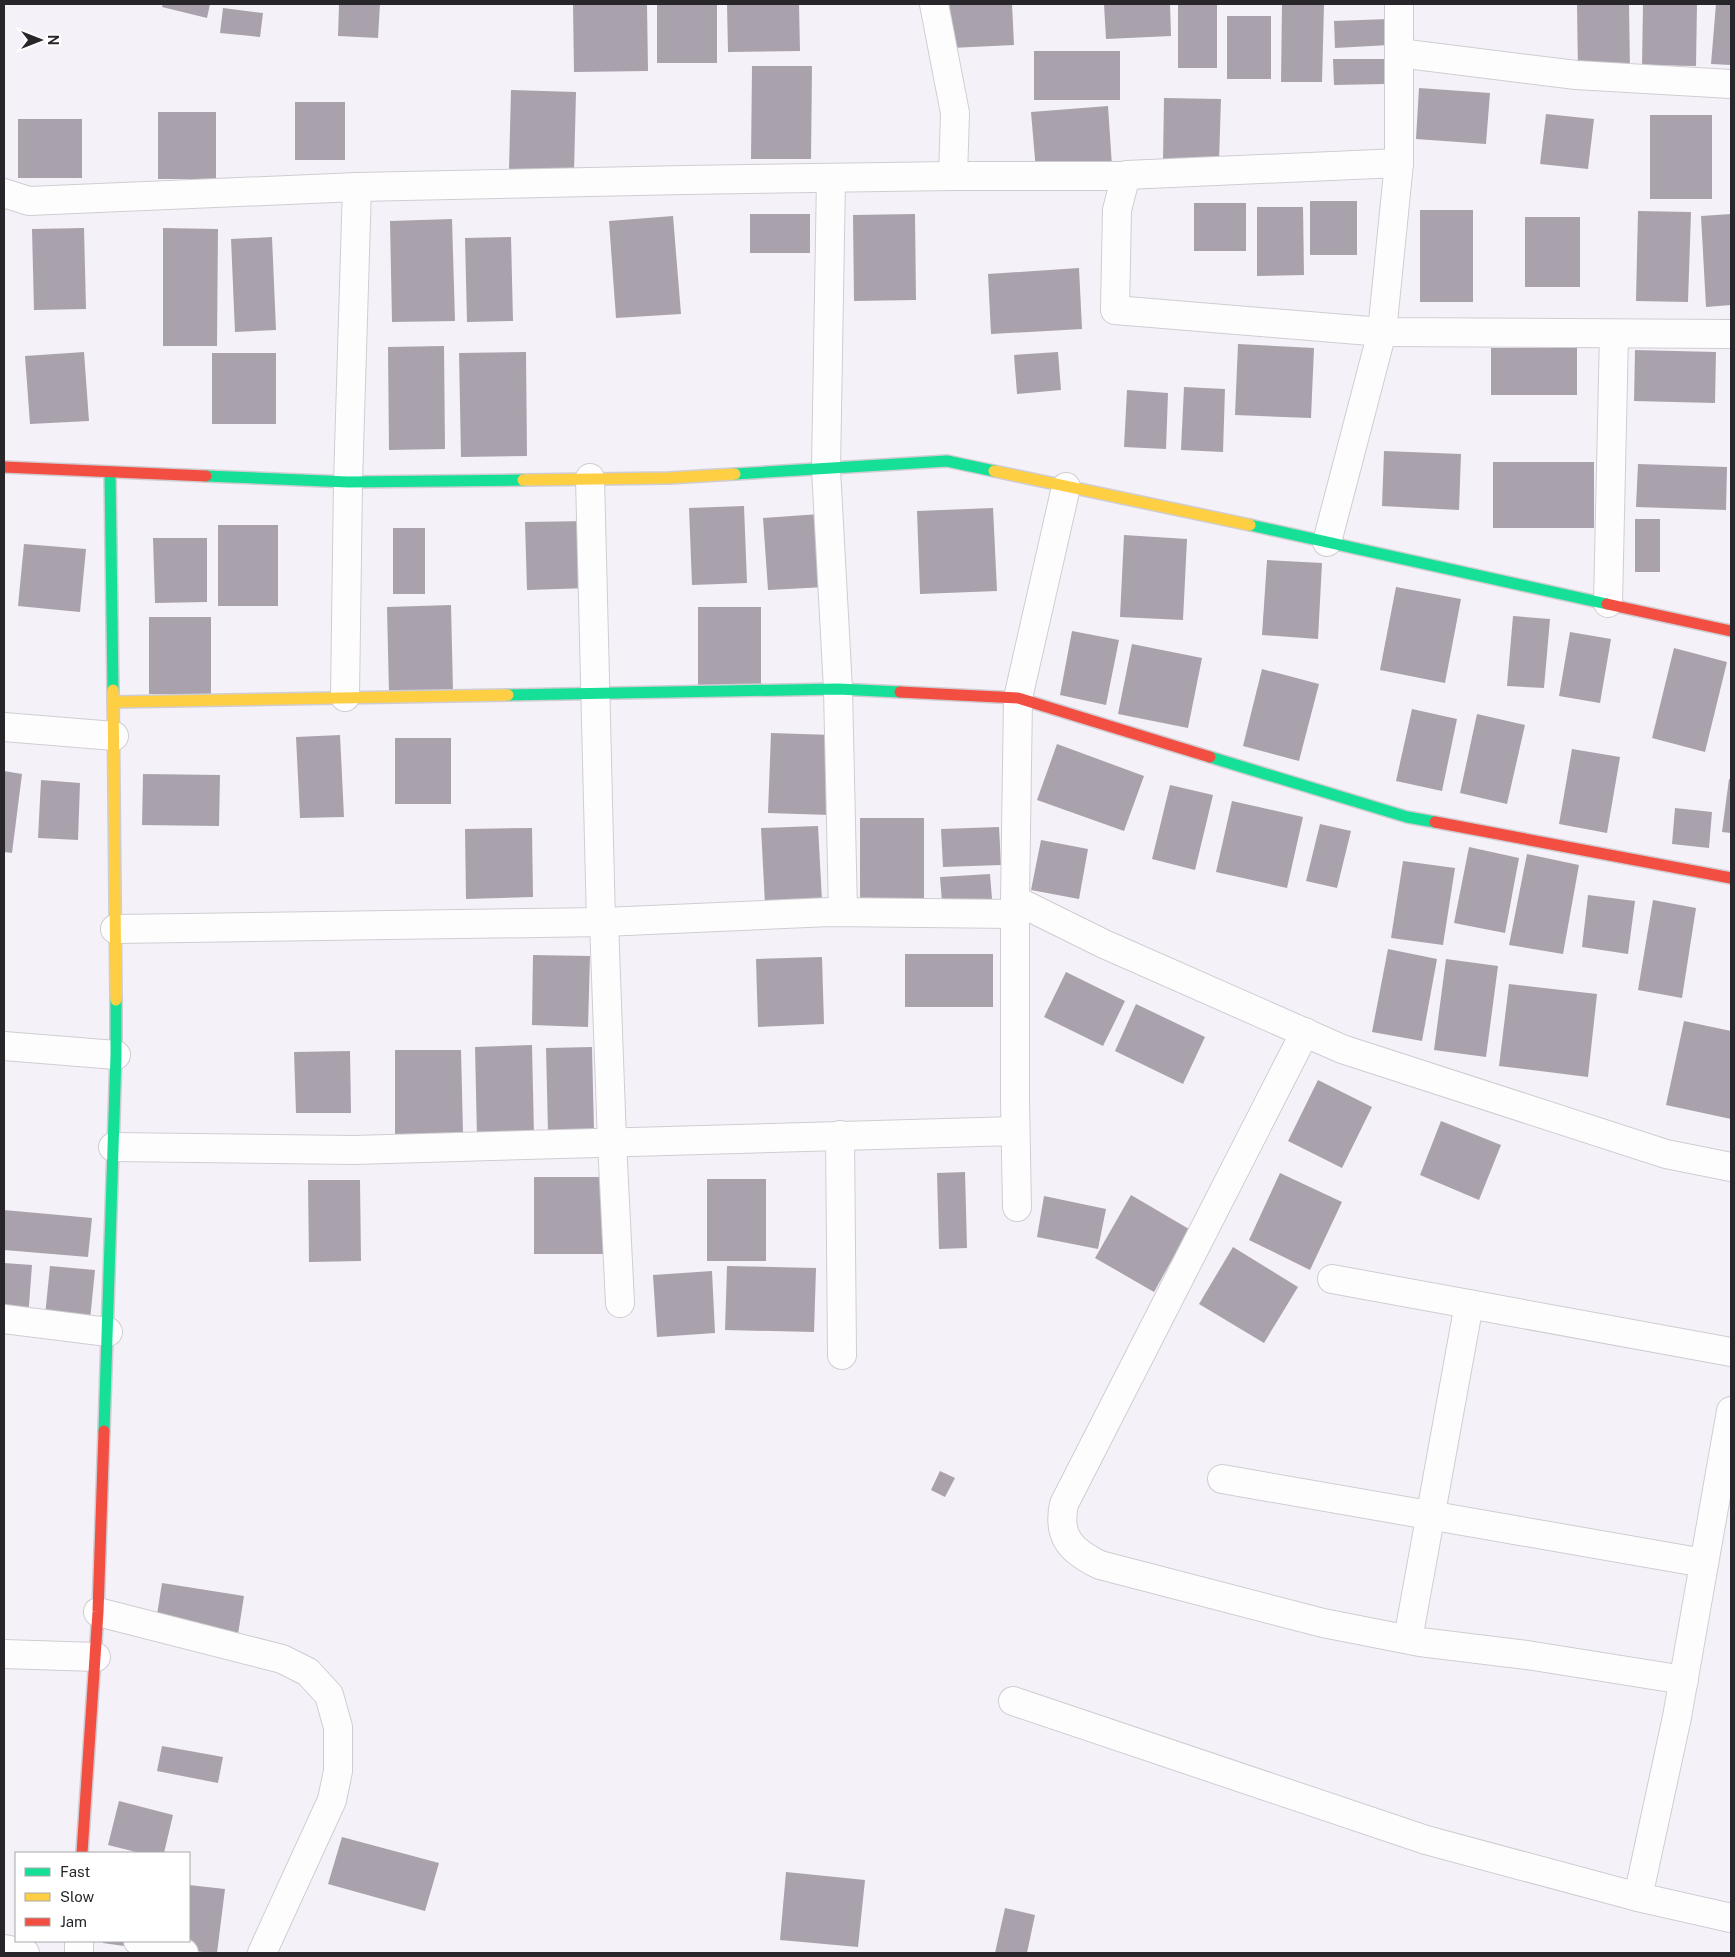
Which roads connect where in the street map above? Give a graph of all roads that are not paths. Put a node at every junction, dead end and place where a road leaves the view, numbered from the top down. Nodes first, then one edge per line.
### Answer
1 (934, 4) edge
2 (1399, 4) edge
3 (1399, 54) junction
4 (1731, 84) edge
5 (1399, 163) junction
6 (953, 176) junction
7 (1126, 176) junction
8 (831, 178) junction
9 (357, 187) junction
10 (4, 193) edge
11 (1382, 332) junction
12 (1614, 334) junction
13 (1731, 334) edge
14 (4, 467) edge
15 (826, 469) junction
16 (110, 472) junction
17 (590, 478) junction
18 (348, 482) junction
19 (1066, 487) junction
20 (1327, 542) junction
21 (1608, 603) junction
22 (1731, 631) edge
23 (838, 689) junction
24 (595, 692) junction
25 (345, 697) junction
26 (1018, 698) junction
27 (113, 702) junction
28 (4, 727) edge
29 (114, 736) junction
30 (1731, 878) edge
31 (1015, 907) junction
32 (843, 912) junction
33 (603, 922) junction
34 (115, 929) junction
35 (1305, 1032) junction
36 (4, 1046) edge
37 (116, 1055) junction
38 (1015, 1130) junction
39 (840, 1135) junction
40 (612, 1141) junction
41 (113, 1146) junction
42 (1731, 1167) edge
43 (1017, 1207) dead end
44 (1332, 1278) dead end
45 (620, 1303) dead end
46 (1469, 1304) junction
47 (4, 1319) edge
48 (108, 1332) junction
49 (1731, 1352) edge
50 (842, 1355) dead end
51 (1731, 1411) edge
52 (1222, 1479) dead end
53 (1431, 1516) junction
54 (1704, 1563) junction
55 (98, 1612) junction
56 (1408, 1639) junction
57 (4, 1654) edge
58 (96, 1657) junction
59 (1684, 1680) junction
60 (1013, 1701) dead end
61 (82, 1852) edge
62 (1638, 1897) junction
63 (1731, 1918) edge
64 (142, 1942) edge
65 (4, 1949) edge
66 (25, 1953) edge
67 (184, 1953) edge
68 (262, 1953) edge

1 - 6 street
2 - 3 street
3 - 4 street
3 - 5 street
5 - 7 street
5 - 11 street
6 - 7 street
6 - 8 street
7 - 11 street
8 - 9 street
8 - 15 street
9 - 10 street
9 - 18 street
11 - 12 street
11 - 20 street
12 - 13 street
12 - 21 street
14 - 16 street
15 - 17 street
15 - 19 street
15 - 23 street
16 - 18 street
16 - 27 street
17 - 18 street
17 - 24 street
18 - 25 street
19 - 20 street
19 - 26 street
20 - 21 street
21 - 22 street
23 - 24 street
23 - 26 street
23 - 32 street
24 - 25 street
24 - 33 street
25 - 27 street
26 - 30 street
26 - 31 street
27 - 29 street
28 - 29 street
29 - 34 street
31 - 32 street
31 - 35 street
31 - 38 street
32 - 33 street
33 - 34 street
33 - 40 street
34 - 37 street
35 - 42 street
35 - 56 street
36 - 37 street
37 - 41 street
38 - 39 street
38 - 43 street
39 - 40 street
39 - 50 street
40 - 41 street
40 - 45 street
41 - 48 street
44 - 46 street
46 - 49 street
46 - 53 street
47 - 48 street
48 - 55 street
51 - 54 street
52 - 53 street
53 - 54 street
53 - 56 street
54 - 59 street
55 - 58 street
55 - 68 street
56 - 59 street
57 - 58 street
58 - 61 street
59 - 62 street
60 - 62 street
62 - 63 street
64 - 67 street
65 - 66 street

